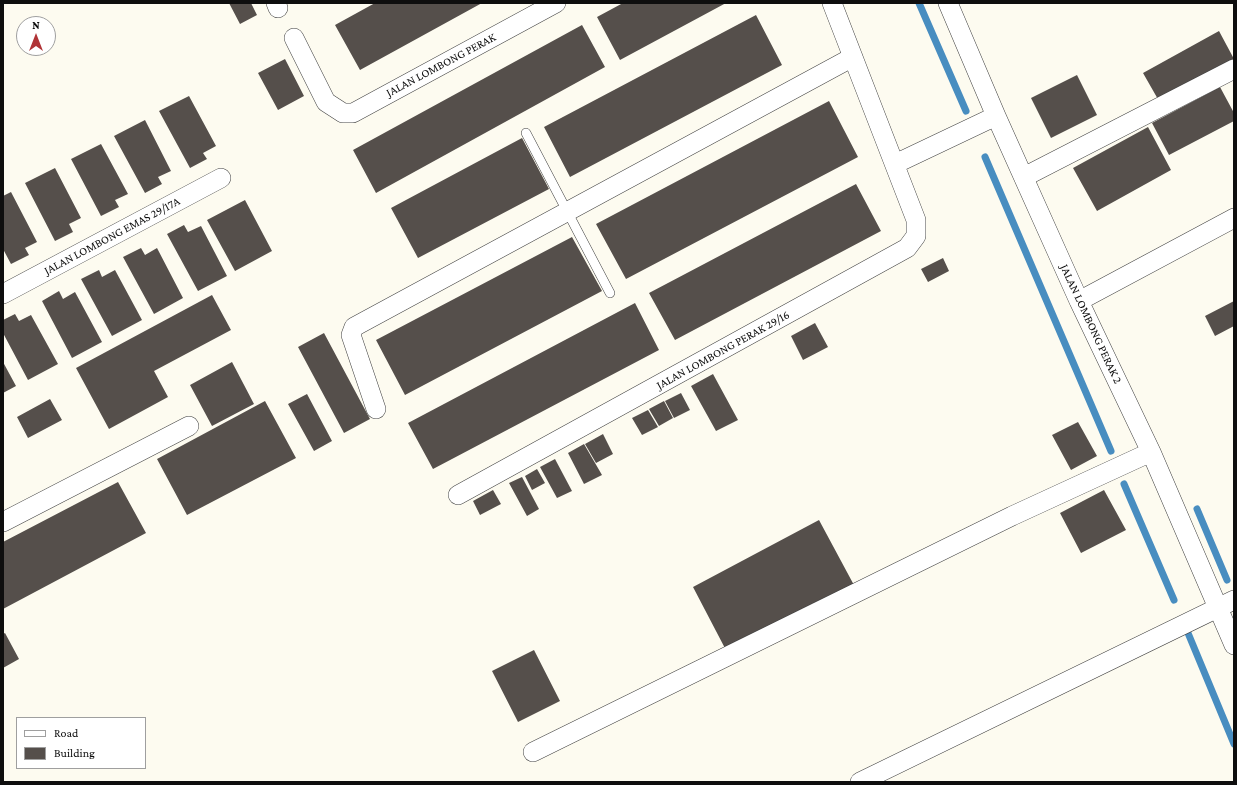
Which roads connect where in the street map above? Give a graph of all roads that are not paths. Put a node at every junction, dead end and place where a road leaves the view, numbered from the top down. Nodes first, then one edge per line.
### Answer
1 (556, 3) edge
2 (832, 3) edge
3 (948, 3) edge
4 (294, 38) dead end
5 (853, 57) junction
6 (1234, 69) edge
7 (996, 116) junction
8 (526, 133) dead end
9 (895, 164) junction
10 (1024, 177) junction
11 (221, 178) dead end
12 (568, 211) junction
13 (1234, 218) edge
14 (610, 293) dead end
15 (3, 294) edge
16 (1079, 301) junction
17 (376, 409) dead end
18 (189, 426) dead end
19 (1151, 452) junction
20 (458, 494) dead end
21 (3, 522) edge
22 (1226, 604) edge
23 (1234, 645) edge
24 (533, 752) dead end
25 (860, 782) edge

1 - 4 street, JALAN LOMBONG PERAK
2 - 5 street, JALAN LOMBONG PERAK 29/16
3 - 7 street, JALAN LOMBONG PERAK 2
5 - 9 street, JALAN LOMBONG PERAK 29/16
5 - 12 street
6 - 10 street
7 - 9 street
7 - 10 street, JALAN LOMBONG PERAK 2
8 - 12 lane
9 - 20 street, JALAN LOMBONG PERAK 29/16
10 - 16 street, JALAN LOMBONG PERAK 2
11 - 15 street, JALAN LOMBONG EMAS 29/17A
12 - 14 lane
12 - 17 street
13 - 16 street
16 - 19 street, JALAN LOMBONG PERAK 2
18 - 21 street
19 - 22 street, JALAN LOMBONG PERAK 2
19 - 24 street
22 - 23 street, JALAN LOMBONG PERAK 2
22 - 25 street

